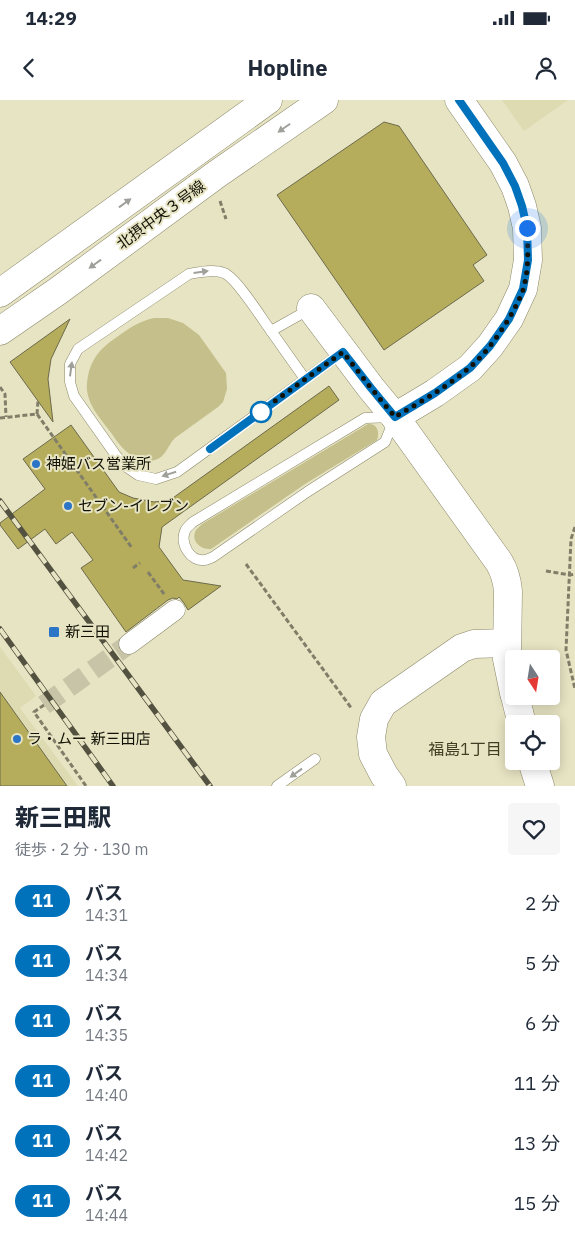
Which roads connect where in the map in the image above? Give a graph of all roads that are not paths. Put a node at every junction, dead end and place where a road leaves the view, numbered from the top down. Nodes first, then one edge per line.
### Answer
1 (268, 100) edge
2 (324, 100) edge
3 (459, 100) edge
4 (0, 293) edge
5 (311, 308) joint
6 (271, 331) junction
7 (0, 332) edge
8 (343, 352) junction
9 (305, 379) junction
10 (395, 417) junction
11 (175, 610) dead end
12 (129, 644) tunnel mouth
13 (506, 644) junction
14 (506, 650) edge
15 (315, 759) dead end
16 (535, 770) edge
17 (277, 786) edge
18 (392, 786) edge
19 (540, 786) edge

4 -> 1 street, 北摂中央３号線
2 -> 7 street, 北摂中央３号線
3 - 10 street
5 - 6 lane
5 - 8 street
6 - 9 lane
9 -> 6 lane
8 - 9 lane
8 - 10 street
10 - 10 lane
10 - 13 street
11 - 12 street
13 - 14 street
13 - 18 street
15 -> 17 lane
16 - 19 street

